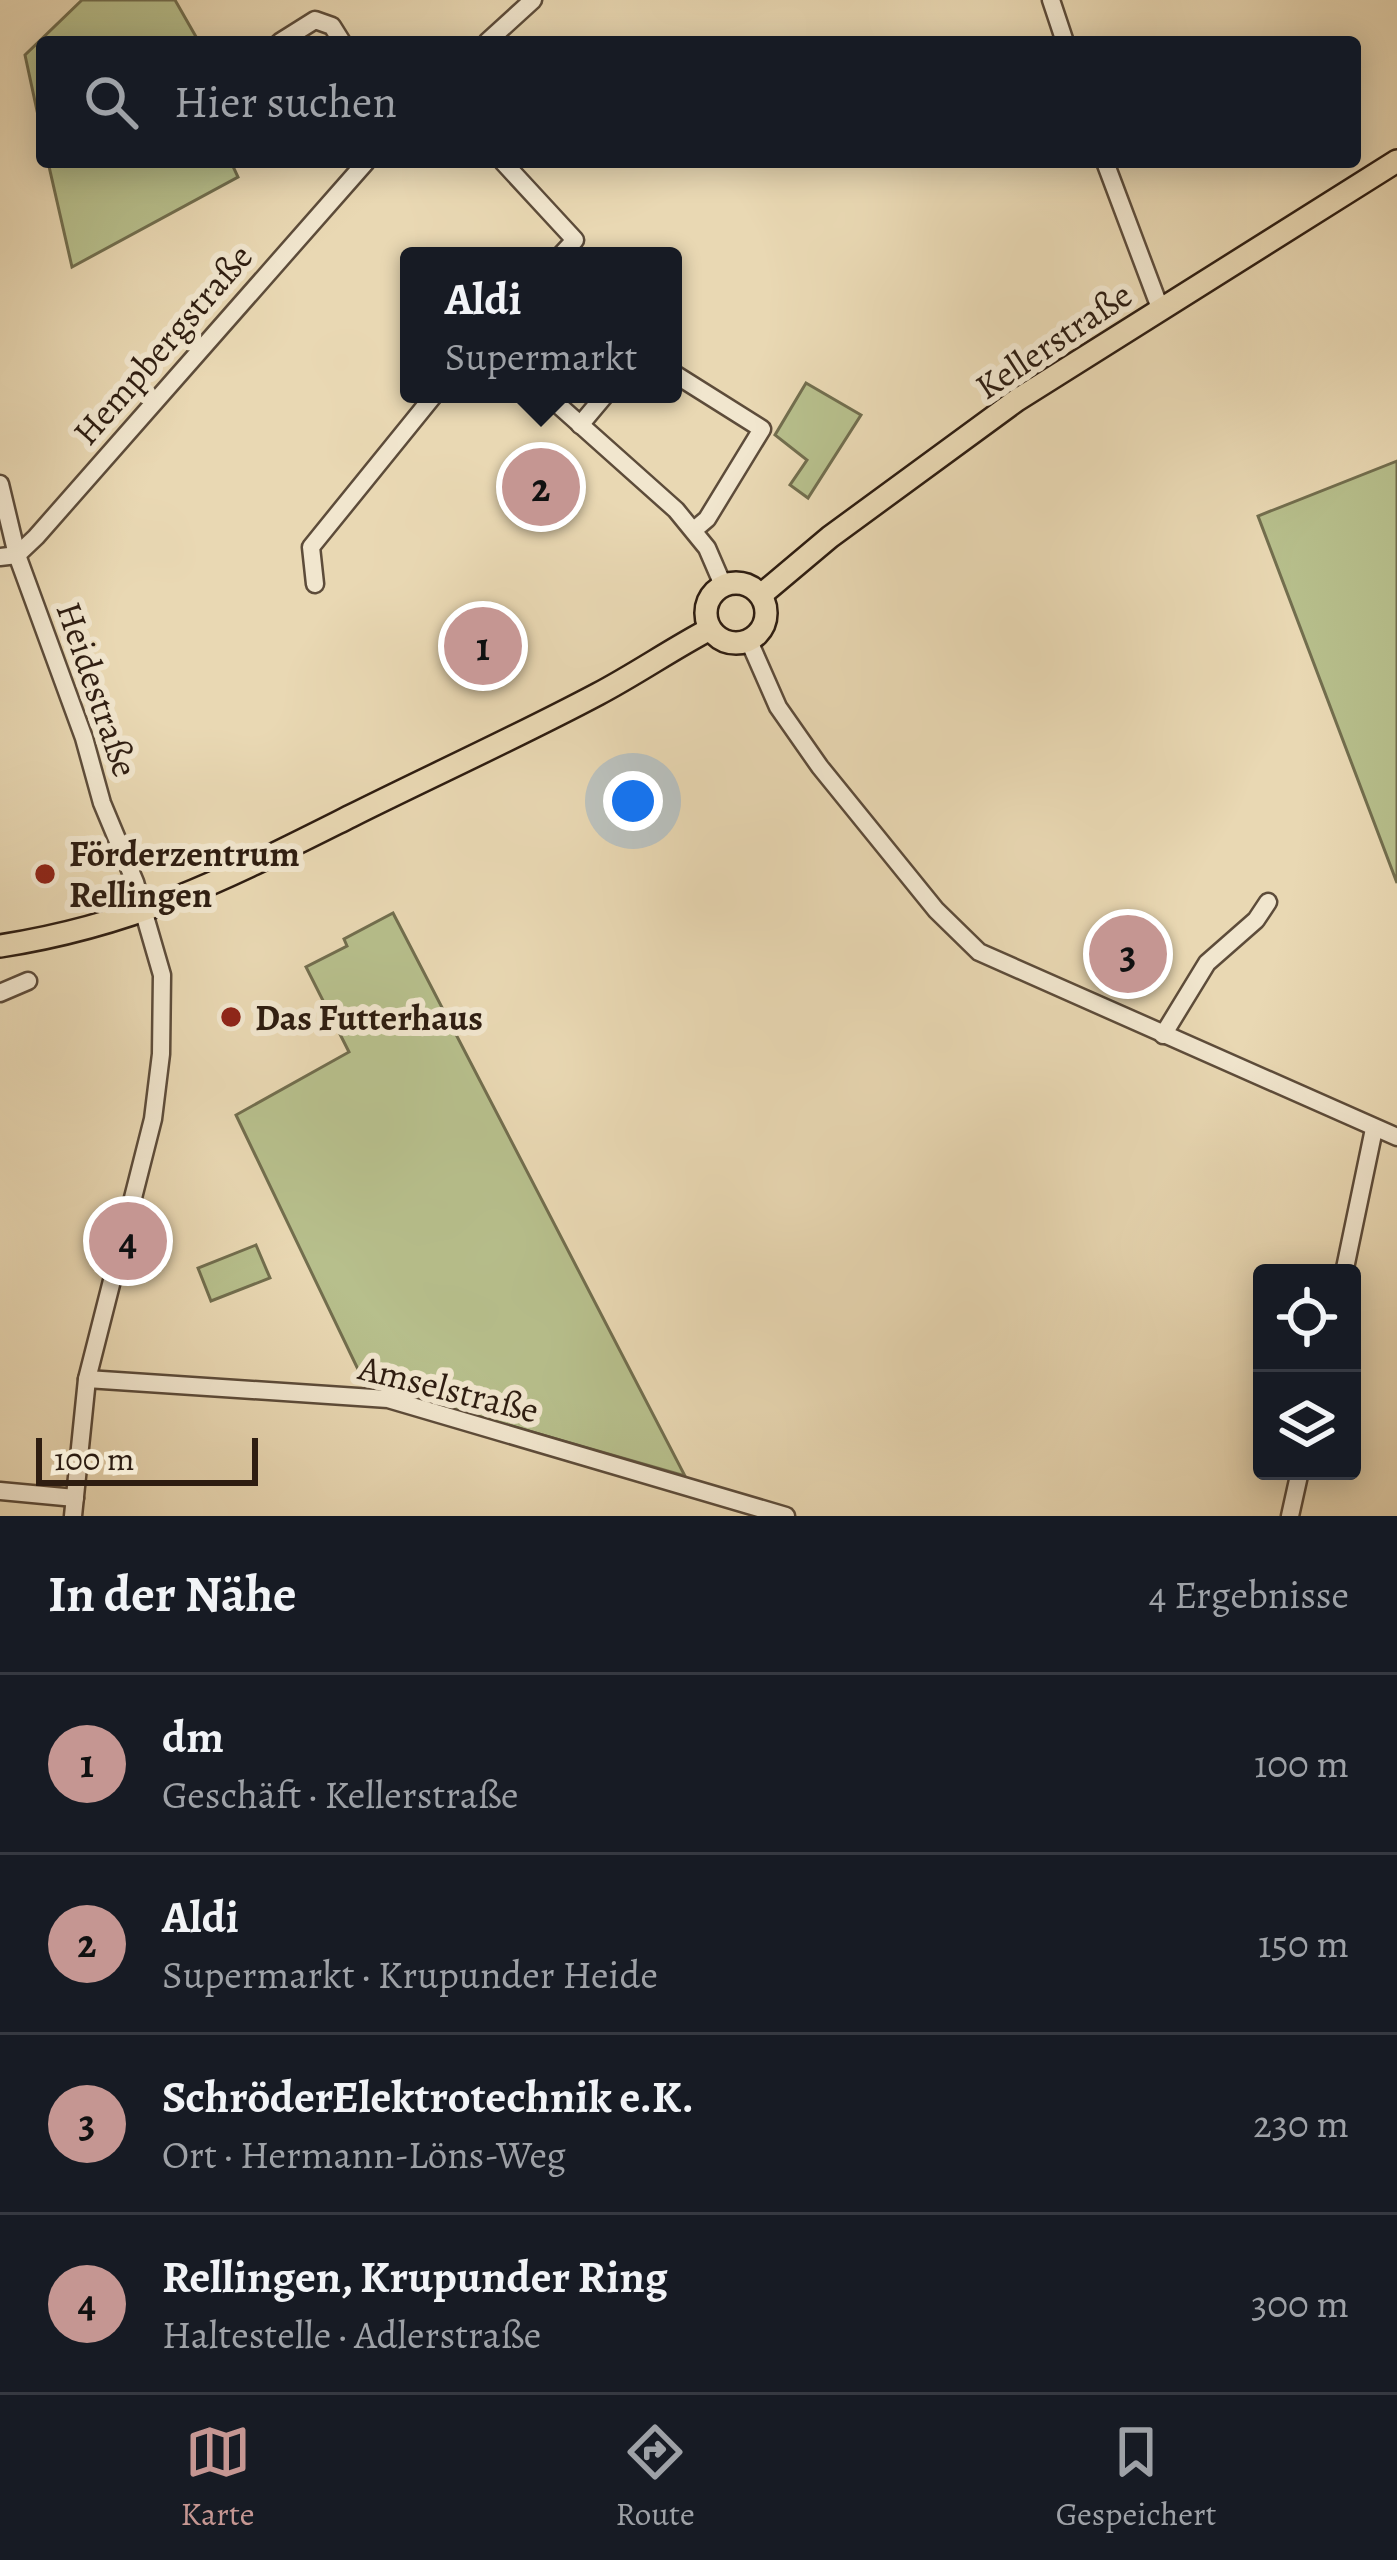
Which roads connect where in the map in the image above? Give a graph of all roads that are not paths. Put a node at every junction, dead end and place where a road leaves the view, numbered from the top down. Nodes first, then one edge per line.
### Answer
1 (533, 0) edge
2 (1051, 0) edge
3 (290, 36) edge
4 (338, 36) edge
5 (494, 36) edge
6 (1063, 36) edge
7 (1397, 161) edge
8 (361, 168) edge
9 (509, 168) edge
10 (1107, 168) edge
11 (568, 247) edge
12 (1160, 308) junction
13 (682, 379) edge
14 (428, 403) edge
15 (557, 403) edge
16 (598, 403) edge
17 (580, 425) junction
18 (0, 484) edge
19 (694, 530) junction
20 (8, 556) edge
21 (315, 584) dead end
22 (723, 585) junction
23 (761, 596) junction
24 (710, 629) junction
25 (749, 640) junction
26 (1268, 902) dead end
27 (145, 912) junction
28 (0, 946) edge
29 (28, 981) dead end
30 (0, 993) edge
31 (1163, 1035) junction
32 (1374, 1129) junction
33 (1397, 1137) edge
34 (1346, 1264) edge
35 (87, 1379) junction
36 (1298, 1480) edge
37 (0, 1491) edge
38 (74, 1507) edge
39 (786, 1516) edge
40 (1290, 1516) edge

1 - 5 street
2 - 6 street
3 - 4 street
7 - 12 main road, Kellerstraße
8 - 20 street, Hempbergstraße
9 - 11 street
10 - 12 street
12 - 23 main road, Kellerstraße
13 - 19 street
14 - 21 street
15 - 17 street
16 - 17 street
17 - 19 street
18 - 20 street, Heidestraße
19 - 22 street
20 - 27 street, Heidestraße
22 - 23 main road
22 - 24 main road
23 - 25 main road
24 - 25 main road
24 - 27 main road
25 - 31 street
26 - 31 street
27 - 28 main road
27 - 35 street, Heidestraße
29 - 30 street
31 - 32 street
32 - 33 street
32 - 34 street
35 - 38 street, Heidestraße
35 - 39 street, Amselstraße
36 - 40 street
37 - 38 street

